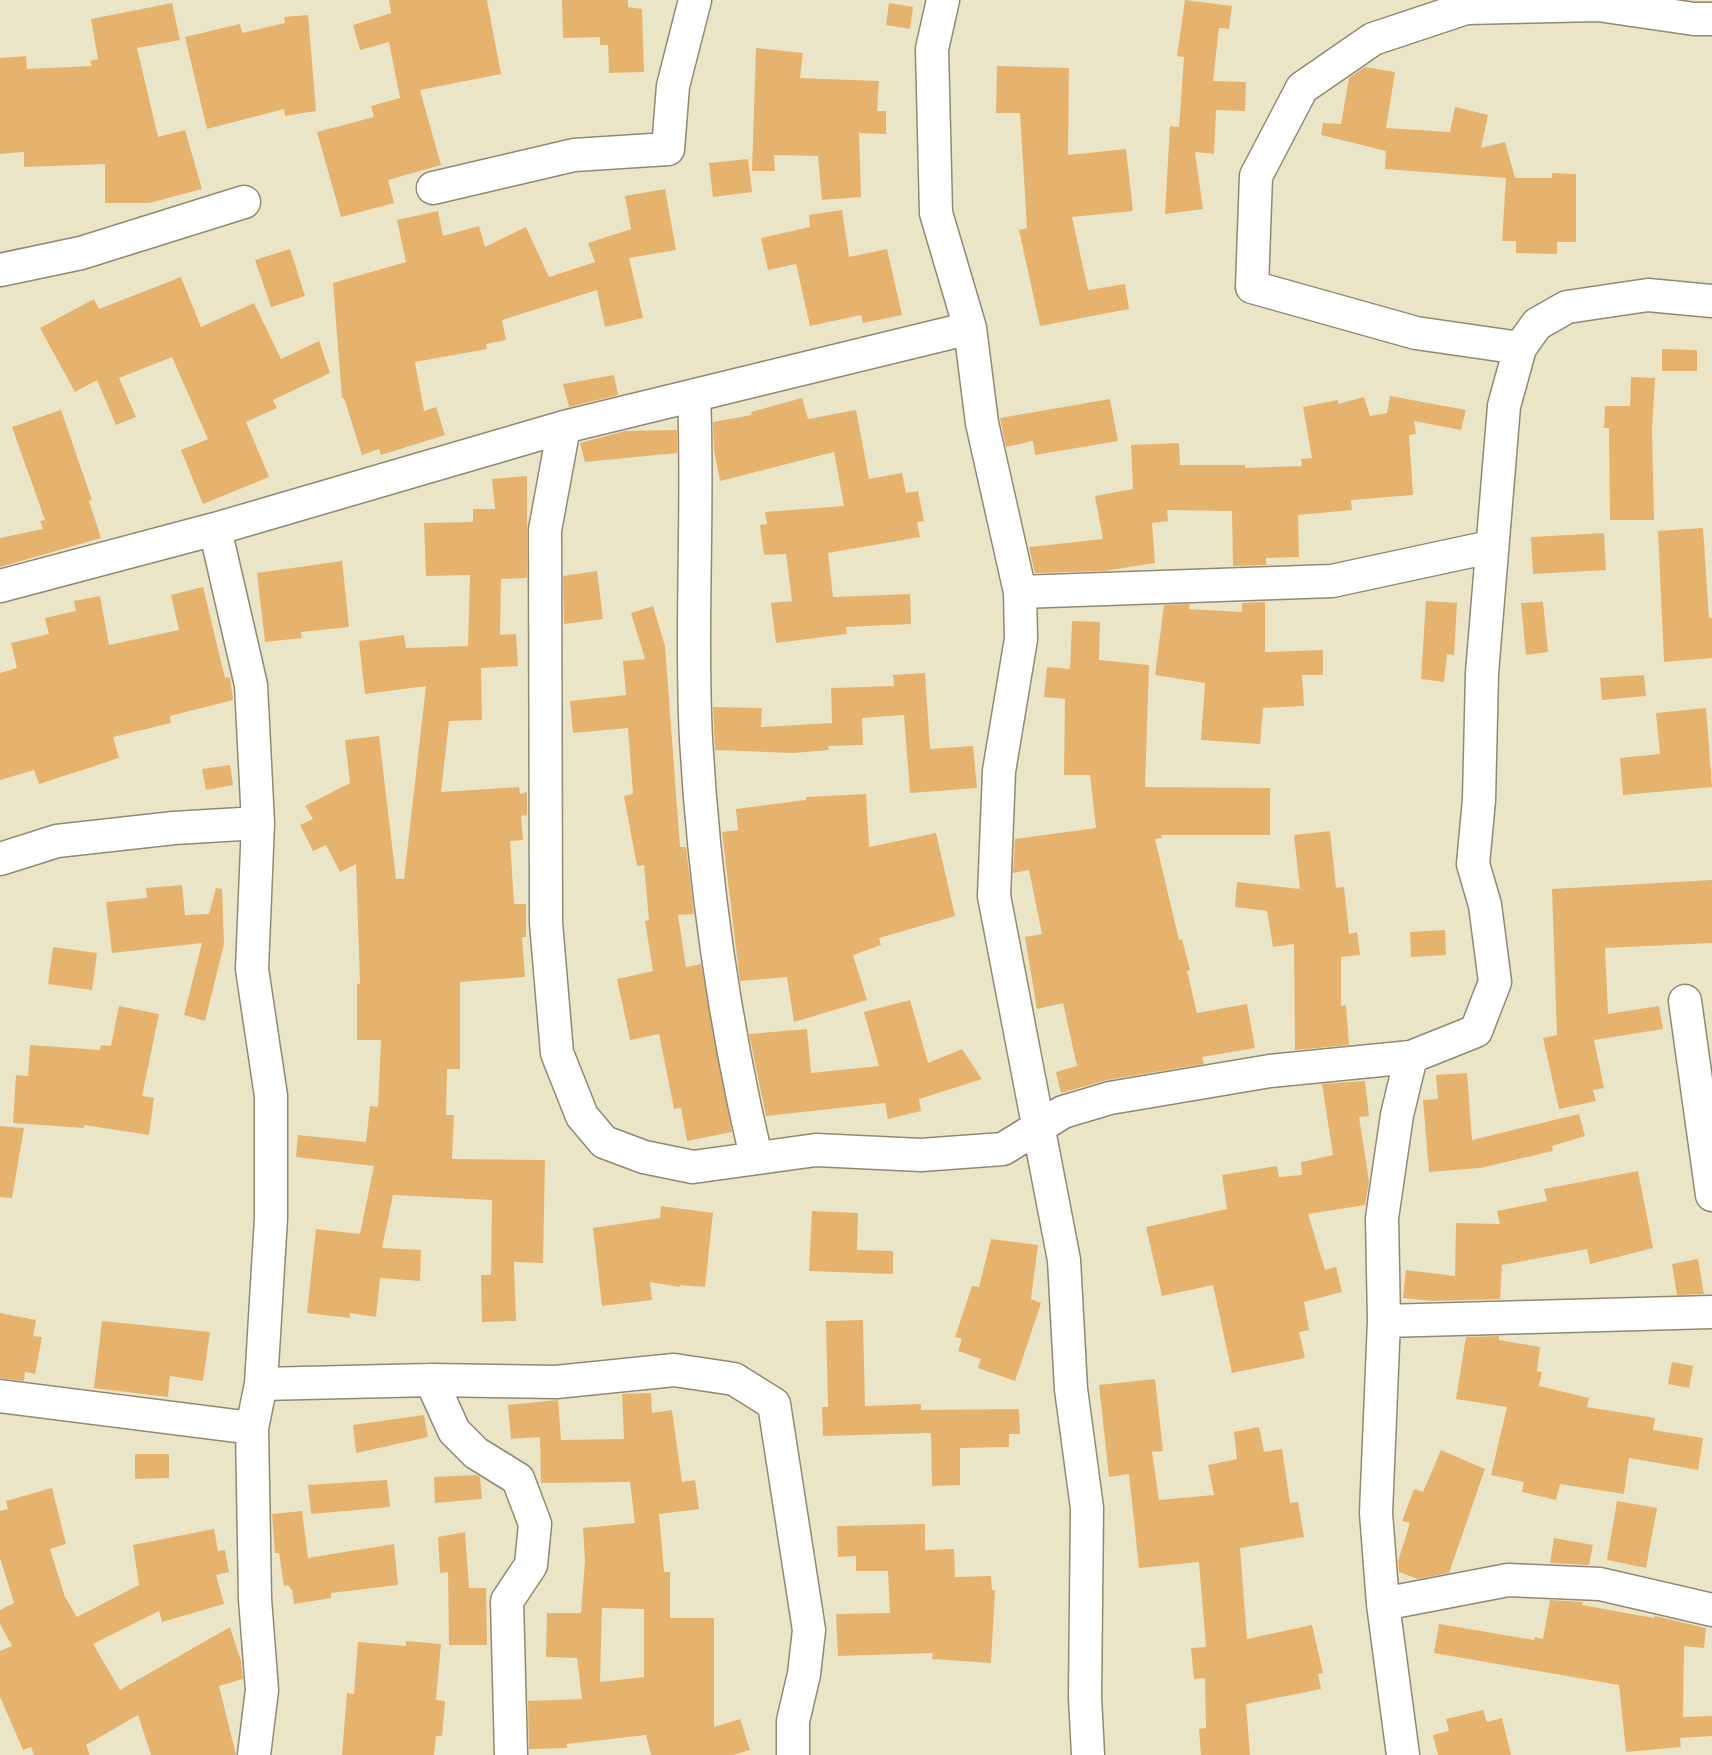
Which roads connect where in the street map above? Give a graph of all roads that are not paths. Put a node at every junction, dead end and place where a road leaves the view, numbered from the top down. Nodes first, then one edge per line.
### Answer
1 (695, 0) edge
2 (943, 0) edge
3 (1460, 4) edge
4 (1712, 19) edge
5 (433, 188) dead end
6 (244, 202) dead end
7 (0, 270) edge
8 (1712, 301) edge
9 (970, 328) junction
10 (1520, 348) junction
11 (694, 396) junction
12 (564, 427) junction
13 (215, 529) junction
14 (1490, 547) junction
15 (0, 586) edge
16 (1020, 592) junction
17 (258, 823) junction
18 (0, 859) edge
19 (1685, 1001) dead end
20 (1411, 1058) junction
21 (1036, 1126) junction
22 (756, 1157) junction
23 (1712, 1195) edge
24 (1712, 1312) edge
25 (1384, 1321) junction
26 (431, 1380) junction
27 (261, 1384) junction
28 (0, 1396) edge
29 (252, 1428) junction
30 (1383, 1604) junction
31 (1712, 1609) edge
32 (254, 1755) edge
33 (511, 1755) edge
34 (793, 1755) edge
35 (1088, 1755) edge
36 (1403, 1755) edge

1 - 5 street
2 - 9 street
3 - 4 street
3 - 10 street
6 - 7 street
8 - 10 street
9 - 11 street
9 - 16 street
10 - 14 street
11 - 12 street
11 - 22 street
12 - 13 street
12 - 22 street
13 - 15 street
13 - 17 street
14 - 16 street
14 - 20 street
16 - 21 street
17 - 18 street
17 - 27 street
19 - 23 street
20 - 21 street
20 - 25 street
21 - 22 street
21 - 35 street
24 - 25 street
25 - 30 street
26 - 27 street
26 - 33 street
26 - 34 street
27 - 29 street
28 - 29 street
29 - 32 street
30 - 31 street
30 - 36 street

